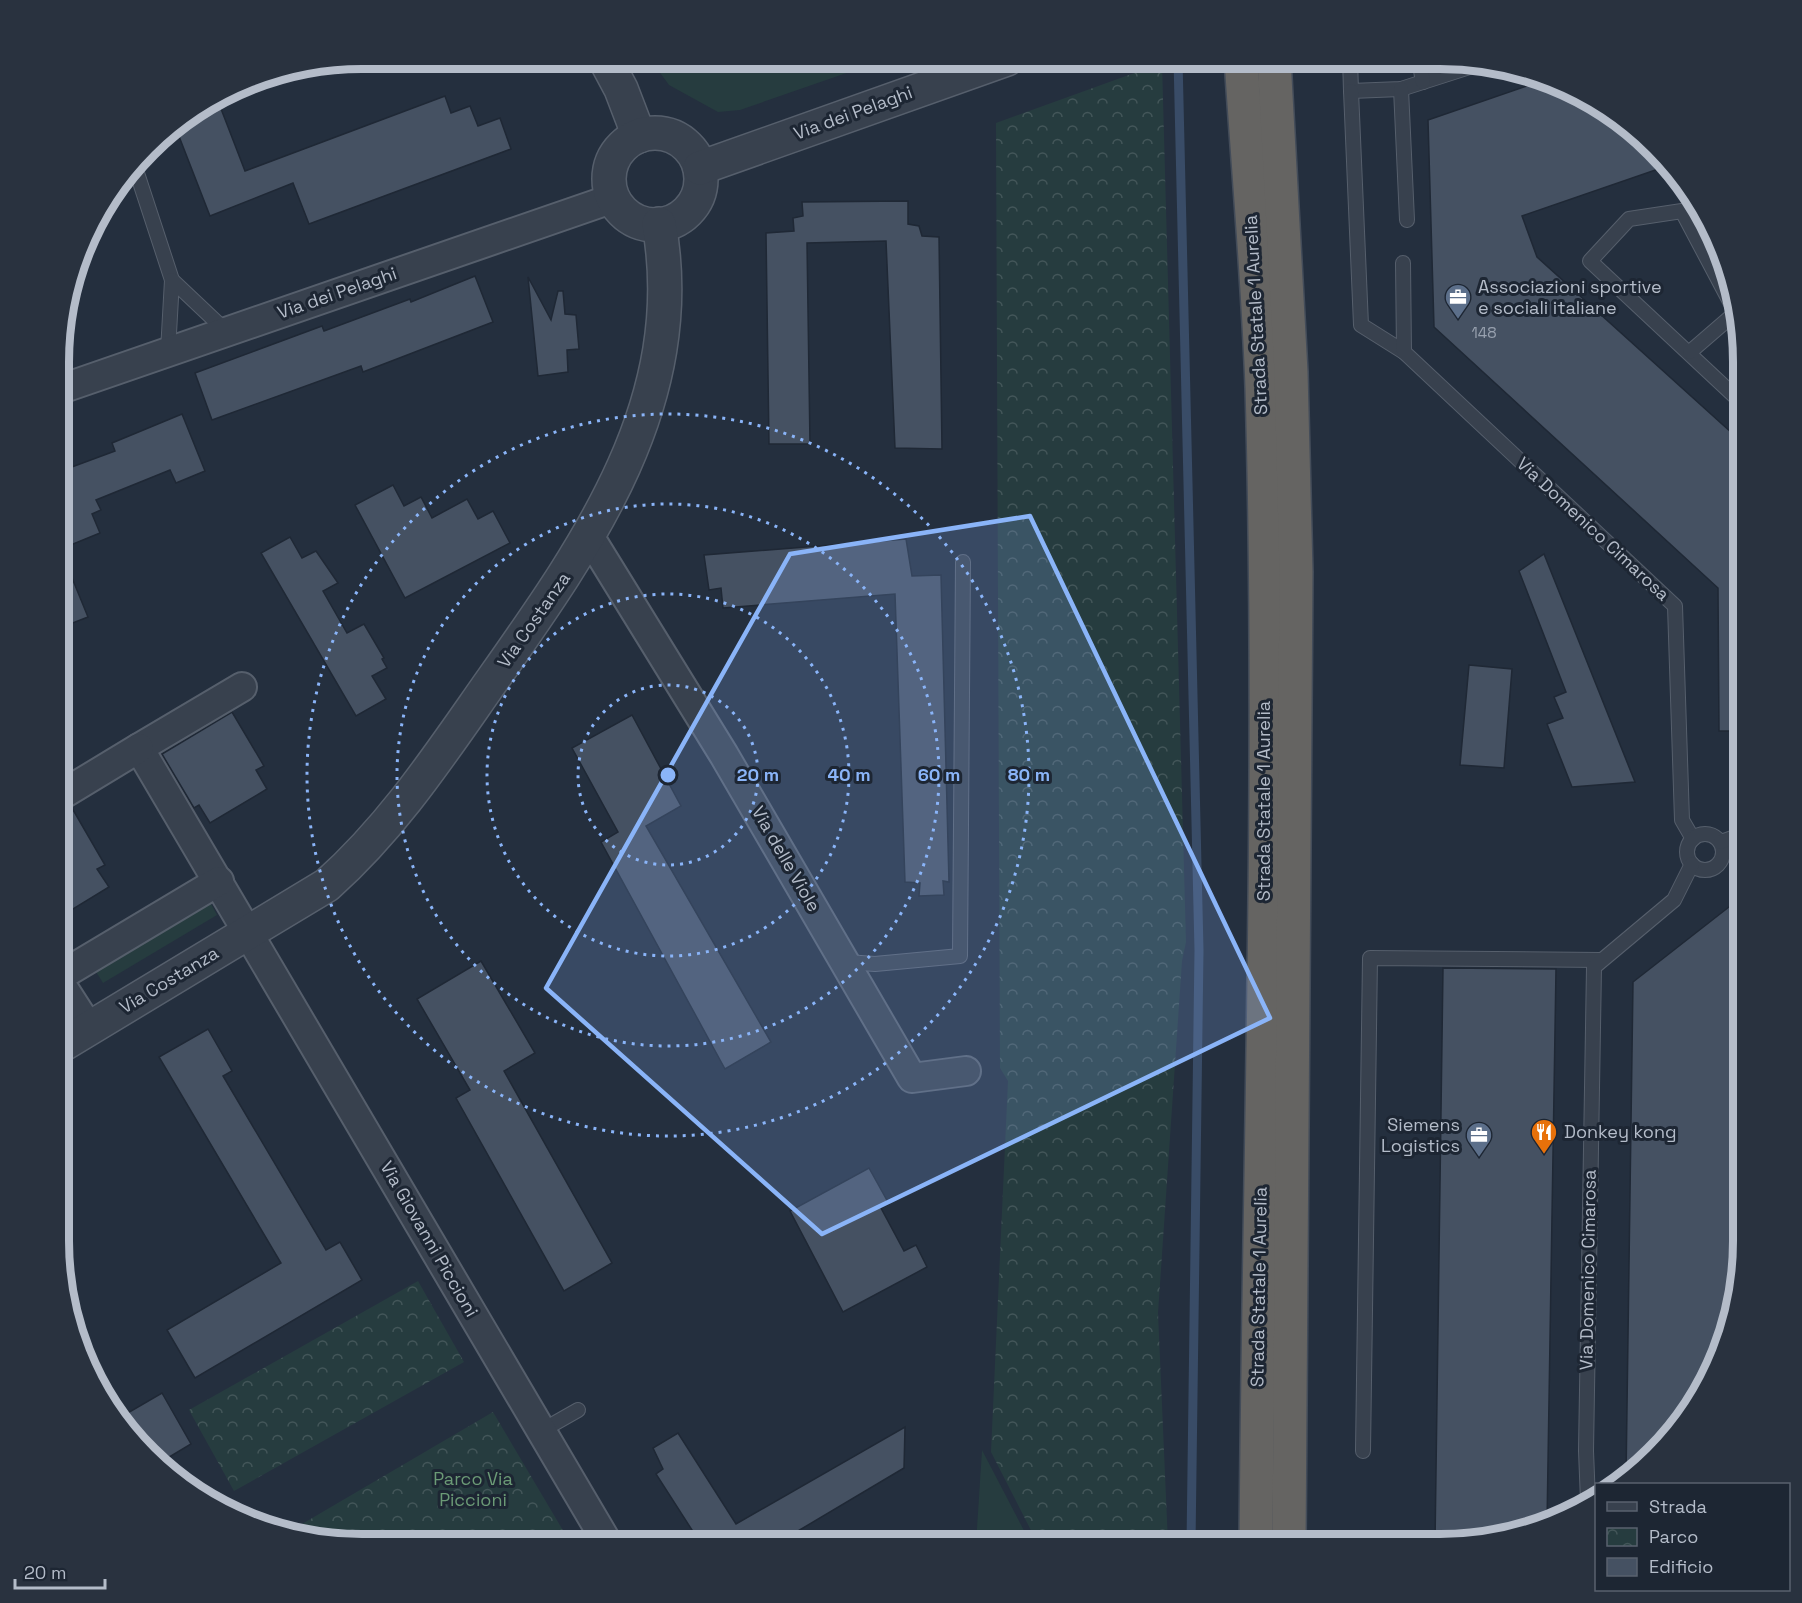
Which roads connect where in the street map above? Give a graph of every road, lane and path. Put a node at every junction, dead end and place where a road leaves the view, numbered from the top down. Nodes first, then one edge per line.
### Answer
1 (610, 69) edge
2 (969, 69) edge
3 (1243, 69) edge
4 (1275, 69) edge
5 (1350, 69) edge
6 (1421, 69) edge
7 (1460, 70) edge
8 (1423, 82) junction
9 (1401, 89) junction
10 (1351, 91) junction
11 (639, 136) junction
12 (700, 168) junction
13 (137, 175) edge
14 (614, 198) junction
15 (1407, 220) dead end
16 (660, 224) junction
17 (1403, 263) dead end
18 (172, 280) junction
19 (1725, 294) edge
20 (1729, 319) edge
21 (226, 331) junction
22 (168, 351) junction
23 (1404, 352) junction
24 (1690, 352) junction
25 (69, 386) edge
26 (1733, 394) edge
27 (589, 536) junction
28 (963, 562) dead end
29 (242, 687) dead end
30 (140, 748) junction
31 (69, 790) edge
32 (1693, 838) junction
33 (1733, 838) edge
34 (1721, 843) junction
35 (1692, 864) junction
36 (219, 882) junction
37 (250, 932) junction
38 (1600, 960) junction
39 (846, 962) junction
40 (69, 971) edge
41 (69, 997) edge
42 (88, 1028) junction
43 (69, 1040) edge
44 (966, 1071) dead end
45 (578, 1410) dead end
46 (541, 1431) junction
47 (1363, 1451) dead end
48 (1588, 1494) edge
49 (603, 1534) edge
50 (1256, 1534) edge
51 (1288, 1534) edge

1 - 11 street
2 - 12 street, Via dei Pelaghi
3 - 50 highway, Strada Statale 1 Aurelia
4 - 51 highway, Strada Statale 1 Aurelia
5 - 10 lane
6 - 8 lane
7 - 8 lane
8 - 9 lane
9 - 10 lane
9 - 15 lane
10 - 23 lane, Via Domenico Cimarosa
11 - 12 street
11 - 14 street
12 - 16 street
13 - 18 lane
14 - 16 street
14 - 21 street, Via dei Pelaghi
16 - 27 street, Via Costanza
17 - 23 lane
18 - 21 lane
18 - 22 lane
19 - 24 lane
20 - 24 lane
21 - 22 street, Via dei Pelaghi
22 - 25 street, Via dei Pelaghi
23 - 32 lane, Via Domenico Cimarosa
24 - 26 lane
27 - 37 street, Via Costanza
27 - 39 street, Via delle Viole
28 - 39 lane
29 - 30 street
30 - 31 street
30 - 36 street
32 - 34 lane
32 - 35 lane, Via Domenico Cimarosa
33 - 34 lane
34 - 35 lane
35 - 38 lane, Via Domenico Cimarosa
36 - 37 street
36 - 40 street
37 - 42 street, Via Costanza
37 - 46 street, Via Giovanni Piccioni
38 - 47 lane
38 - 48 lane, Via Domenico Cimarosa
39 - 44 street, Via delle Viole
41 - 42 street
42 - 43 street, Via Costanza
45 - 46 lane
46 - 49 street, Via Giovanni Piccioni

